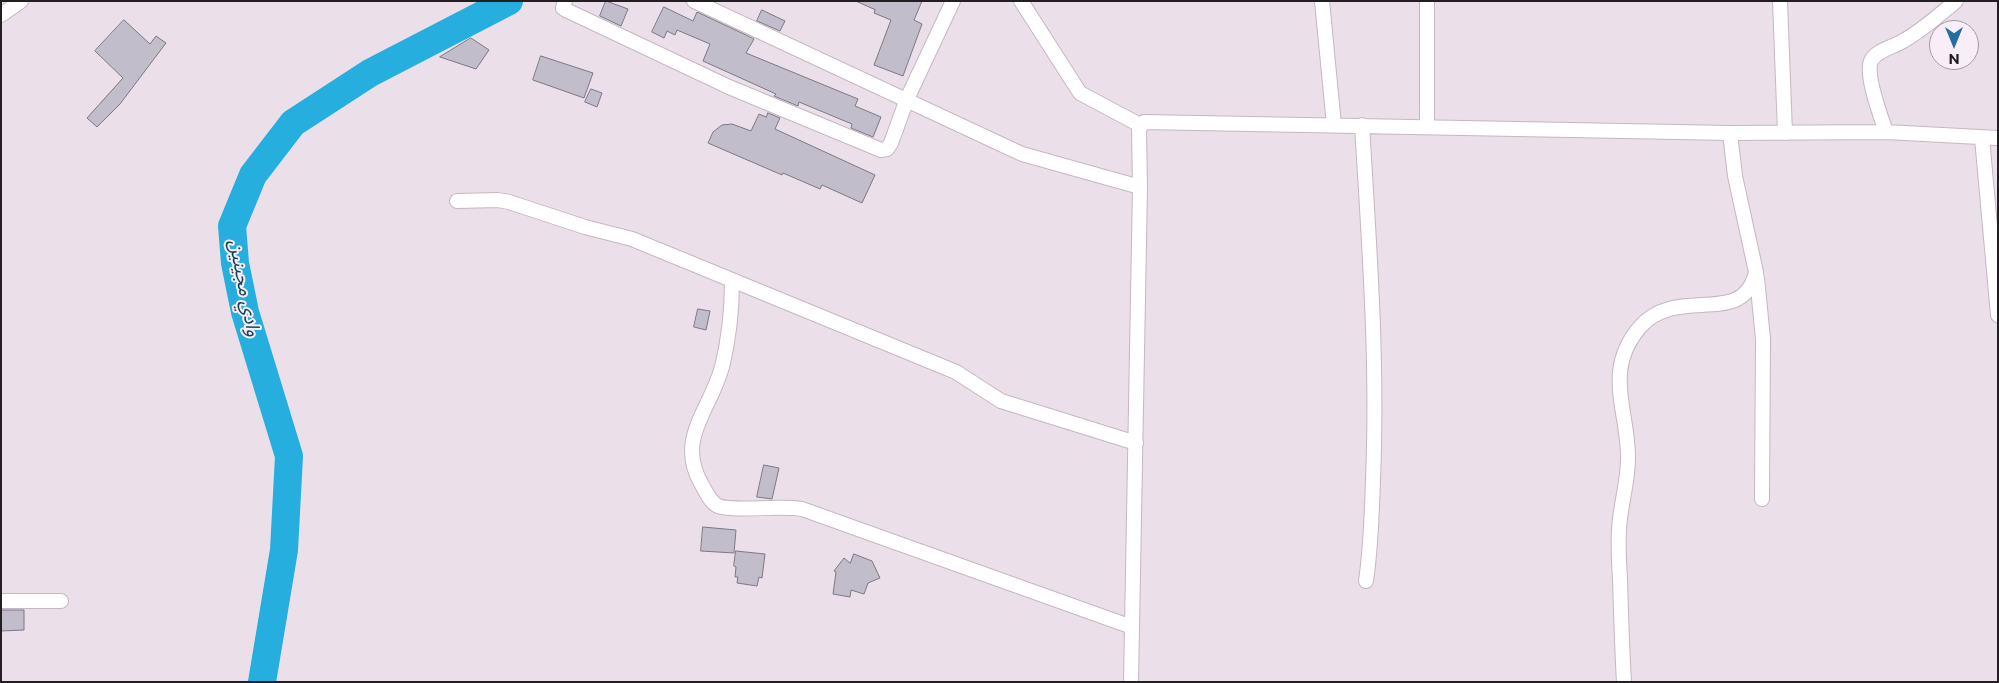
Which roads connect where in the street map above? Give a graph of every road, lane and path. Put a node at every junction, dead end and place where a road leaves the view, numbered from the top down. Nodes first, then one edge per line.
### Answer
1 (21, 1) edge
2 (564, 1) edge
3 (694, 1) edge
4 (953, 1) edge
5 (1021, 1) edge
6 (1322, 1) edge
7 (1428, 1) edge
8 (1780, 1) edge
9 (1956, 1) edge
10 (1, 15) edge
11 (908, 99) junction
12 (1140, 125) junction
13 (1334, 125) junction
14 (1362, 125) junction
15 (1427, 126) junction
16 (1886, 132) junction
17 (1730, 133) junction
18 (1785, 133) junction
19 (1982, 138) junction
20 (1998, 138) edge
21 (1140, 187) junction
22 (457, 201) dead end
23 (1756, 272) junction
24 (732, 280) junction
25 (1998, 315) edge
26 (1136, 443) junction
27 (1762, 499) dead end
28 (1366, 581) dead end
29 (1, 601) edge
30 (61, 601) dead end
31 (1132, 627) junction
32 (1131, 682) edge
33 (1624, 682) edge

1 - 10 street
2 - 11 street
3 - 11 street
4 - 11 street
5 - 12 street
6 - 13 street
7 - 15 street
8 - 18 street
9 - 16 street
11 - 21 street
12 - 13 street
12 - 21 street
13 - 14 street
14 - 15 street
14 - 28 street
15 - 17 street
16 - 18 street
16 - 19 street
17 - 18 street
17 - 23 street
19 - 20 street
19 - 25 street
21 - 26 street
22 - 24 street
23 - 27 street
23 - 33 street
24 - 26 street
24 - 31 street
26 - 31 street
29 - 30 street
31 - 32 street

